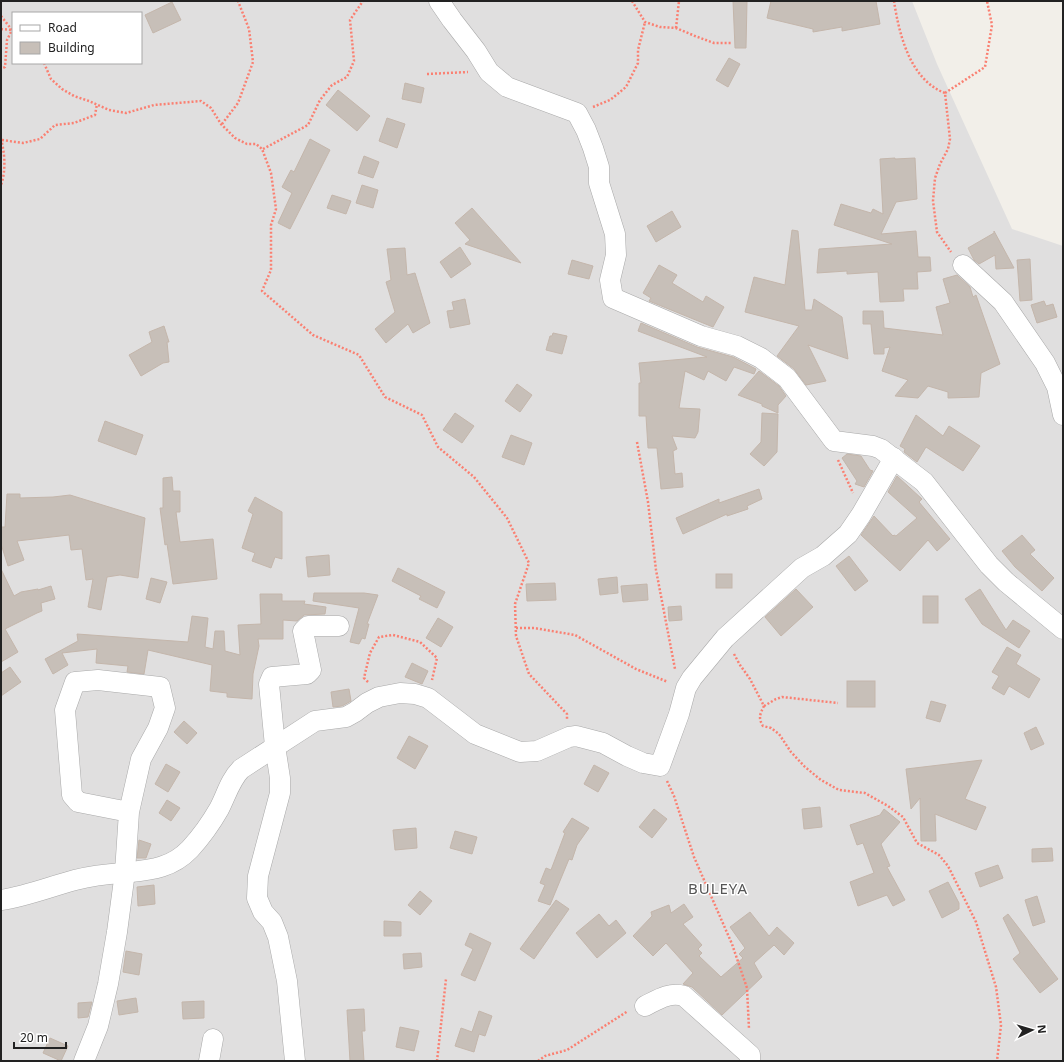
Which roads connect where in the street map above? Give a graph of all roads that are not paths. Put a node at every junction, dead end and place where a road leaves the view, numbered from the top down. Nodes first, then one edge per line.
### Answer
1 (439, 1) edge
2 (963, 265) road end
3 (1063, 415) edge
4 (894, 458) junction
5 (339, 626) dead end
6 (1063, 629) edge
7 (275, 746) junction
8 (129, 812) junction
9 (125, 872) junction
10 (1, 900) edge
11 (645, 1006) road end
12 (213, 1039) dead end
13 (750, 1058) edge
14 (84, 1061) edge
15 (209, 1061) edge
16 (295, 1061) edge

1 - 4 street
2 - 3 street
4 - 6 street
4 - 7 street
5 - 7 street
7 - 9 street
7 - 16 street
8 - 8 street
8 - 9 street
9 - 10 street
9 - 14 street
11 - 13 street
12 - 15 street

